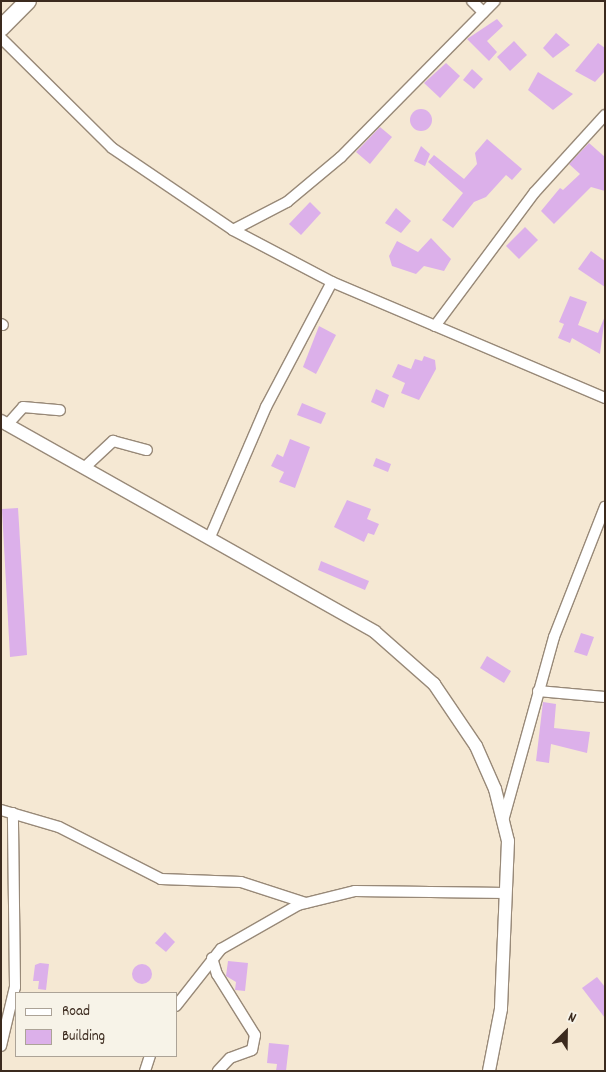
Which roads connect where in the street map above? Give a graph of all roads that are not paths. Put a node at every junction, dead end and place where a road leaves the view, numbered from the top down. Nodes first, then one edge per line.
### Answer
1 (28, 1) edge
2 (472, 1) edge
3 (495, 1) edge
4 (483, 12) junction
5 (1, 28) edge
6 (1, 38) edge
7 (605, 115) edge
8 (233, 230) junction
9 (332, 282) junction
10 (435, 326) junction
11 (605, 398) edge
12 (60, 410) dead end
13 (4, 423) edge
14 (146, 450) dead end
15 (84, 468) junction
16 (605, 507) edge
17 (210, 537) junction
18 (538, 691) junction
19 (605, 697) edge
20 (1, 810) edge
21 (13, 813) junction
22 (504, 821) junction
23 (506, 893) junction
24 (306, 903) junction
25 (212, 958) junction
26 (178, 1003) edge
27 (1, 1046) edge
28 (150, 1057) edge
29 (145, 1071) edge
30 (218, 1071) edge
31 (489, 1071) edge

1 - 5 highway
2 - 4 street
3 - 4 street
4 - 8 street
6 - 8 street
7 - 10 street
8 - 9 street
9 - 10 street
9 - 17 street
10 - 11 street
12 - 13 street
13 - 15 street
14 - 15 street
15 - 17 street
16 - 18 street
17 - 22 street
18 - 19 street
18 - 22 street
20 - 21 street
21 - 24 street
21 - 27 street
22 - 23 street
23 - 24 street
23 - 31 street
24 - 25 street
25 - 26 street
25 - 30 street
28 - 29 street

